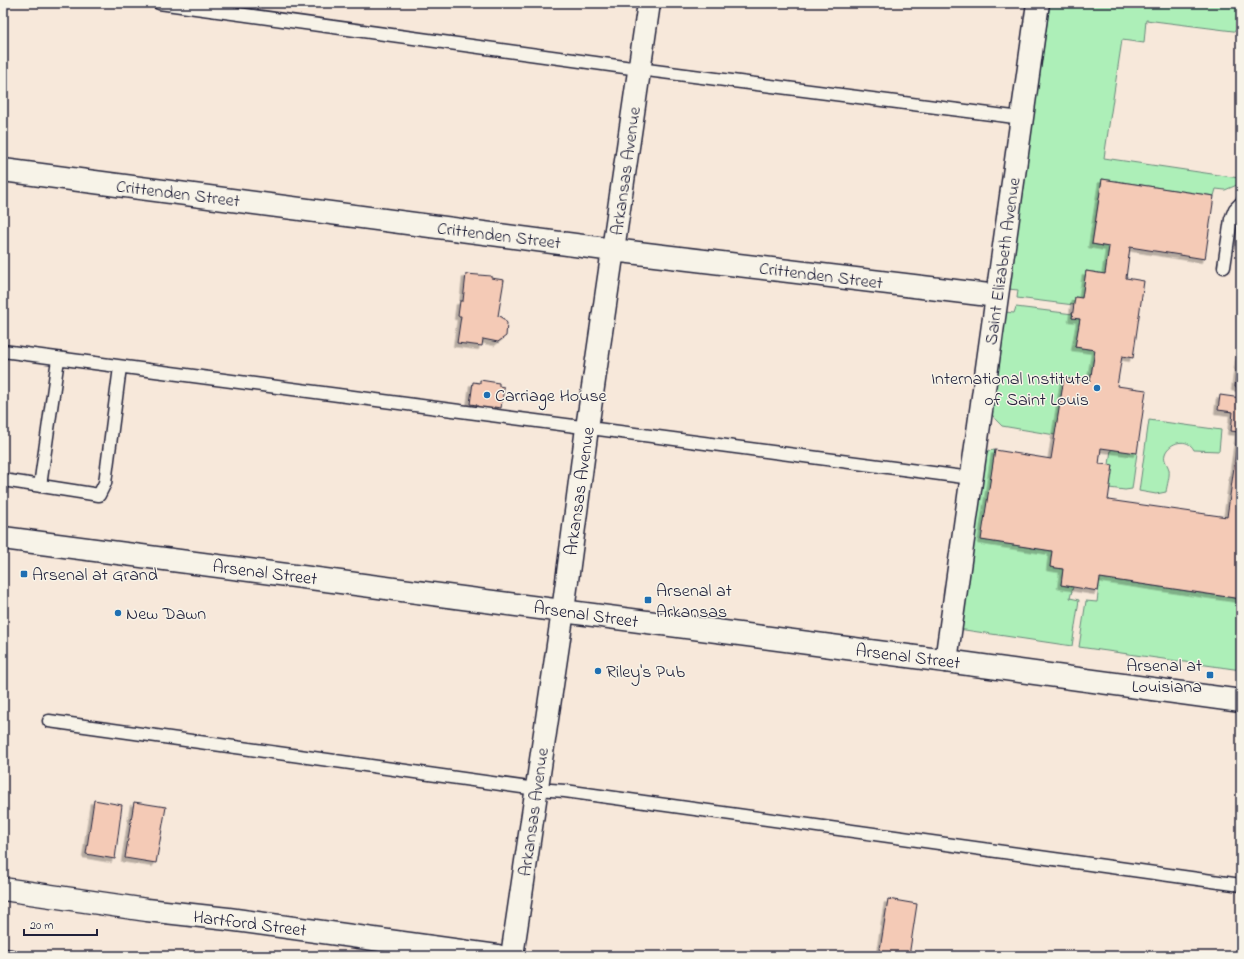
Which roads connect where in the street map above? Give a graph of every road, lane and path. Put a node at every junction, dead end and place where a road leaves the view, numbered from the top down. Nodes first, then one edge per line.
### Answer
1 (158, 3) edge
2 (649, 3) edge
3 (1038, 3) edge
4 (639, 69) junction
5 (1022, 118) junction
6 (3, 170) edge
7 (1241, 203) edge
8 (613, 250) junction
9 (1224, 267) dead end
10 (996, 296) junction
11 (3, 351) edge
12 (58, 358) junction
13 (120, 367) junction
14 (588, 428) junction
15 (971, 478) junction
16 (3, 480) edge
17 (40, 486) junction
18 (3, 538) edge
19 (563, 611) junction
20 (946, 661) junction
21 (1241, 701) edge
22 (49, 721) dead end
23 (536, 789) junction
24 (1241, 885) edge
25 (3, 889) edge
26 (3, 955) edge
27 (11, 956) edge
28 (497, 956) edge
29 (512, 956) edge

1 - 4 lane
2 - 4 street, Arkansas Avenue
3 - 5 street, Saint Elizabeth Avenue
4 - 5 lane
4 - 8 street, Arkansas Avenue
5 - 10 street, Saint Elizabeth Avenue
6 - 8 street, Crittenden Street
7 - 9 lane
8 - 10 street, Crittenden Street
8 - 14 street, Arkansas Avenue
10 - 15 street, Saint Elizabeth Avenue
11 - 12 lane
12 - 13 lane
12 - 17 lane
13 - 14 lane
13 - 17 lane
14 - 15 lane
14 - 19 street, Arkansas Avenue
15 - 20 street, Saint Elizabeth Avenue
16 - 17 lane
18 - 19 street, Arsenal Street
19 - 20 street, Arsenal Street
19 - 23 street, Arkansas Avenue
20 - 21 street, Arsenal Street
22 - 23 lane
23 - 24 lane
23 - 29 street, Arkansas Avenue
25 - 28 street, Hartford Street
26 - 27 lane

